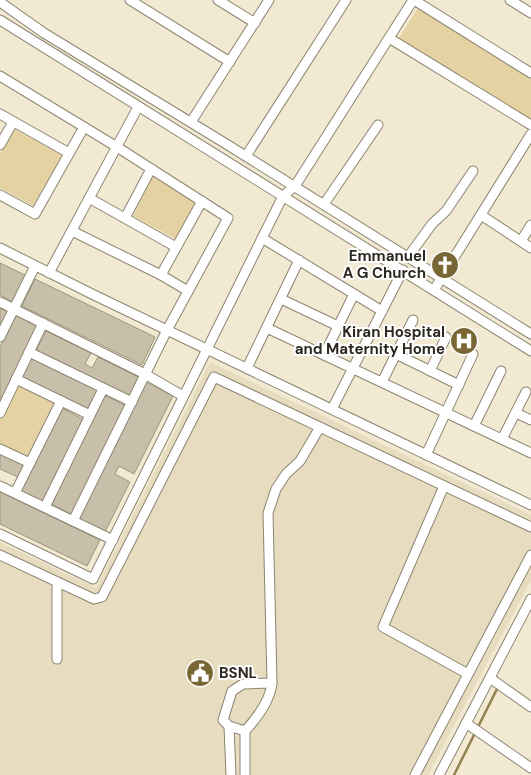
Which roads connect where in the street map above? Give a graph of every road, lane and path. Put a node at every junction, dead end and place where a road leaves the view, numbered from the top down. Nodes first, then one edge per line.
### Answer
1 (218, 0) edge
2 (269, 0) edge
3 (346, 0) edge
4 (414, 0) edge
5 (510, 0) edge
6 (134, 1) edge
7 (0, 2) edge
8 (531, 13) edge
9 (0, 20) edge
10 (255, 23) junction
11 (389, 38) junction
12 (230, 62) junction
13 (531, 73) edge
14 (1, 78) edge
15 (138, 107) junction
16 (0, 114) edge
17 (13, 122) junction
18 (191, 122) junction
19 (378, 125) dead end
20 (531, 125) edge
21 (84, 127) junction
22 (531, 134) edge
23 (0, 145) edge
24 (117, 147) junction
25 (69, 153) junction
26 (246, 156) junction
27 (151, 169) junction
28 (473, 172) dead end
29 (295, 186) junction
30 (0, 195) edge
31 (283, 196) junction
32 (89, 198) junction
33 (202, 201) junction
34 (324, 204) junction
35 (480, 215) junction
36 (125, 218) junction
37 (531, 225) edge
38 (72, 231) junction
39 (262, 238) junction
40 (520, 241) junction
41 (176, 247) junction
42 (0, 248) edge
43 (531, 248) edge
44 (408, 257) junction
45 (299, 260) junction
46 (35, 266) junction
47 (403, 270) junction
48 (49, 273) junction
49 (161, 275) junction
50 (442, 278) junction
51 (434, 290) junction
52 (188, 291) junction
53 (354, 294) junction
54 (281, 299) junction
55 (0, 302) edge
56 (14, 308) junction
57 (382, 311) junction
58 (412, 320) dead end
59 (43, 323) junction
60 (338, 326) junction
61 (267, 328) junction
62 (167, 330) junction
63 (531, 334) edge
64 (0, 337) edge
65 (446, 337) dead end
66 (206, 349) junction
67 (531, 351) edge
68 (29, 352) junction
69 (396, 354) junction
70 (473, 354) dead end
71 (324, 355) junction
72 (247, 368) junction
73 (352, 368) junction
74 (430, 371) junction
75 (501, 371) dead end
76 (146, 374) junction
77 (16, 379) junction
78 (382, 382) junction
79 (459, 385) junction
80 (103, 389) junction
81 (526, 392) dead end
82 (183, 396) junction
83 (61, 401) junction
84 (132, 402) junction
85 (332, 409) junction
86 (446, 412) junction
87 (0, 413) edge
88 (516, 413) junction
89 (90, 415) junction
90 (531, 420) edge
91 (474, 426) junction
92 (320, 427) junction
93 (502, 439) junction
94 (0, 449) edge
95 (531, 453) edge
96 (426, 455) junction
97 (30, 463) junction
98 (0, 486) edge
99 (444, 486) junction
100 (15, 493) junction
101 (531, 505) edge
102 (45, 507) junction
103 (73, 521) junction
104 (531, 526) edge
105 (0, 534) edge
106 (113, 540) junction
107 (0, 555) edge
108 (531, 555) edge
109 (57, 582) junction
110 (531, 599) edge
111 (57, 659) dead end
112 (468, 674) junction
113 (490, 678) junction
114 (272, 683) junction
115 (531, 707) edge
116 (229, 726) junction
117 (473, 728) junction
118 (244, 731) junction
119 (530, 767) edge
120 (231, 775) edge
121 (245, 775) edge
122 (415, 775) edge
123 (440, 775) edge

1 - 10 street
2 - 10 street
3 - 26 street
4 - 11 street
4 - 13 street
5 - 8 street
6 - 12 street
7 - 18 street
9 - 15 street
10 - 12 street
11 - 20 street
11 - 29 street
12 - 18 street
14 - 21 street
15 - 24 street
15 - 31 street
16 - 17 street
17 - 23 street
17 - 25 street
18 - 26 street
19 - 34 street
21 - 24 street
21 - 25 street
22 - 35 street
24 - 27 street
24 - 32 street
25 - 30 street
26 - 29 street
27 - 33 street
27 - 36 street
28 - 44 street
29 - 31 street
29 - 34 street
31 - 39 street
31 - 47 street
32 - 36 street
32 - 38 street
33 - 41 street
33 - 52 street
34 - 44 street
35 - 40 street
35 - 50 street
36 - 41 street
37 - 40 street
38 - 48 street
38 - 49 street
39 - 45 street
39 - 66 street
40 - 43 street
41 - 49 street
42 - 46 street
44 - 50 street
45 - 53 street
45 - 54 street
46 - 48 street
46 - 56 street
47 - 51 street
47 - 57 street
48 - 62 street
49 - 52 street
50 - 51 street
50 - 63 street
51 - 67 street
52 - 62 street
53 - 57 street
53 - 60 street
54 - 60 street
54 - 61 street
55 - 56 street
56 - 59 street
56 - 64 street
57 - 73 street
58 - 69 street
59 - 68 street
59 - 76 street
60 - 71 street
61 - 71 street
61 - 72 street
62 - 66 street
62 - 76 street
65 - 74 street
66 - 72 street
66 - 82 street
68 - 77 street
68 - 80 street
69 - 74 street
69 - 78 street
70 - 79 street
71 - 73 street
72 - 85 street
73 - 78 street
73 - 85 street
74 - 79 street
75 - 91 street
76 - 82 street
76 - 84 street
77 - 83 street
77 - 87 street
78 - 86 street
79 - 86 street
80 - 84 street
80 - 89 street
81 - 88 street
82 - 106 street
83 - 89 street
83 - 97 street
84 - 103 street
85 - 96 street
86 - 91 street
86 - 96 street
88 - 90 street
88 - 93 street
89 - 102 street
91 - 93 street
92 - 99 street
92 - 109 street
92 - 114 street
93 - 95 street
94 - 97 street
96 - 101 street
97 - 100 street
98 - 100 street
99 - 104 street
99 - 112 street
100 - 102 street
102 - 103 street
103 - 106 street
105 - 106 street
107 - 109 street
108 - 112 street
109 - 111 street
110 - 113 street
112 - 122 street
113 - 115 street
113 - 117 street
114 - 116 street
114 - 118 street
116 - 118 street
116 - 120 street
117 - 119 street
117 - 123 street
118 - 121 street

